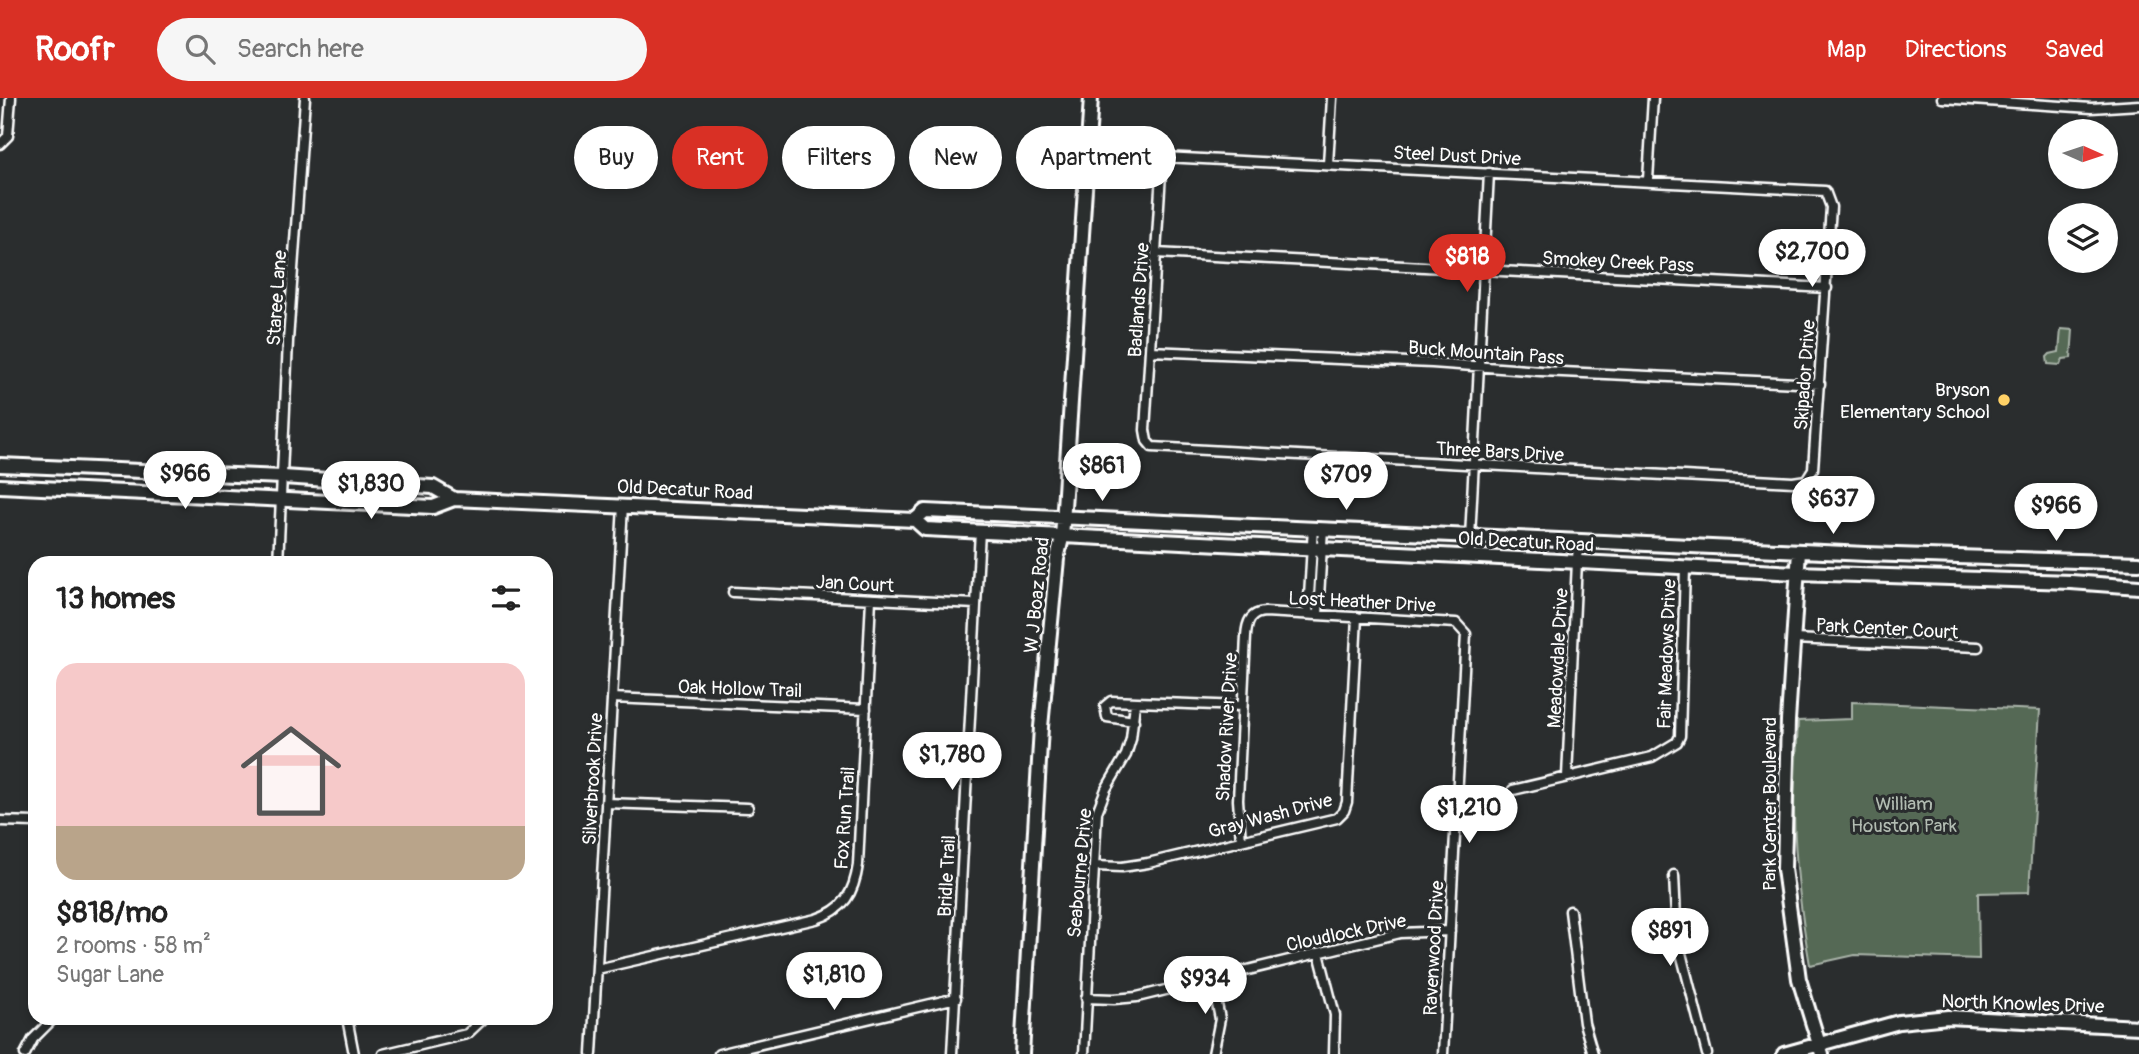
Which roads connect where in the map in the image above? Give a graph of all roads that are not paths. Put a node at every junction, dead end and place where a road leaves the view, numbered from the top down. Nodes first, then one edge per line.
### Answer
1 (11, 98) edge
2 (305, 98) edge
3 (1091, 98) edge
4 (1332, 98) edge
5 (1653, 98) edge
6 (1945, 98) edge
7 (2139, 105) edge
8 (1089, 126) edge
9 (3, 142) edge
10 (1176, 158) edge
11 (1328, 164) junction
12 (1489, 173) junction
13 (1648, 180) junction
14 (1085, 189) edge
15 (1160, 189) edge
16 (1825, 191) joint
17 (1156, 253) junction
18 (1483, 270) junction
19 (1827, 288) junction
20 (1150, 351) junction
21 (1479, 367) junction
22 (1820, 384) junction
23 (1148, 444) joint
24 (1474, 465) junction
25 (0, 466) edge
26 (149, 472) junction
27 (283, 477) junction
28 (1808, 478) joint
29 (0, 486) edge
30 (147, 493) junction
31 (454, 499) junction
32 (282, 500) junction
33 (623, 505) junction
34 (1063, 517) junction
35 (915, 520) junction
36 (1318, 527) junction
37 (980, 531) junction
38 (1470, 534) junction
39 (1062, 538) junction
40 (1578, 540) junction
41 (1316, 550) junction
42 (1798, 551) junction
43 (278, 556) edge
44 (1469, 557) junction
45 (1971, 557) junction
46 (1577, 562) junction
47 (2139, 562) edge
48 (1685, 568) junction
49 (1797, 573) junction
50 (1970, 580) junction
51 (2139, 587) edge
52 (733, 592) dead end
53 (871, 599) junction
54 (976, 604) junction
55 (1308, 614) junction
56 (1252, 615) joint
57 (1318, 615) junction
58 (1357, 617) junction
59 (1466, 634) joint
60 (1793, 639) junction
61 (1978, 647) dead end
62 (612, 698) junction
63 (1135, 703) junction
64 (1242, 706) junction
65 (866, 709) junction
66 (1134, 721) junction
67 (1567, 777) junction
68 (1513, 790) dead end
69 (606, 803) junction
70 (748, 808) dead end
71 (0, 821) edge
72 (28, 822) edge
73 (1241, 841) junction
74 (1094, 866) junction
75 (1674, 875) dead end
76 (1570, 911) dead end
77 (1450, 931) junction
78 (1319, 953) junction
79 (597, 969) junction
80 (1212, 979) junction
81 (956, 998) junction
82 (1086, 998) junction
83 (47, 1025) edge
84 (348, 1025) edge
85 (477, 1025) edge
86 (2139, 1027) edge
87 (1820, 1048) edge
88 (25, 1054) edge
89 (354, 1054) edge
90 (383, 1054) edge
91 (592, 1054) edge
92 (719, 1054) edge
93 (952, 1054) edge
94 (1021, 1054) edge
95 (1084, 1054) edge
96 (1213, 1054) edge
97 (1334, 1054) edge
98 (1443, 1054) edge
99 (1593, 1054) edge
100 (1707, 1054) edge
101 (1784, 1054) edge

1 - 9 street
2 - 27 street, Staree Lane
3 - 8 main road, W J Boaz Road
4 - 11 street
5 - 13 street
6 - 7 street
10 - 11 street, Steel Dust Drive
11 - 12 street, Steel Dust Drive
12 - 13 street, Steel Dust Drive
12 - 18 street
13 - 16 street, Steel Dust Drive
14 - 34 main road, W J Boaz Road
15 - 17 street, Badlands Drive
16 - 19 street, Skipador Drive
17 - 18 street, Smokey Creek Pass
17 - 20 street, Badlands Drive
18 - 19 street, Smokey Creek Pass
18 - 21 street
19 - 22 street, Skipador Drive
20 - 21 street, Buck Mountain Pass
20 - 23 street, Badlands Drive
21 - 22 street, Buck Mountain Pass
21 - 24 street
22 - 28 street, Skipador Drive
23 - 24 street, Three Bars Drive
24 - 28 street, Three Bars Drive
24 - 38 street
25 - 26 main road, Old Decatur Road
26 - 27 main road, Old Decatur Road
26 - 30 main road
27 - 31 main road, Old Decatur Road
27 - 32 street, Staree Lane
29 - 30 main road, Old Decatur Road
30 - 32 main road, Old Decatur Road
31 - 32 main road, Old Decatur Road
31 - 33 main road, Old Decatur Road
32 - 43 street, Staree Lane
33 - 35 main road, Old Decatur Road
33 - 62 street, Silverbrook Drive
34 - 35 main road, Old Decatur Road
34 - 36 main road, Old Decatur Road
34 - 39 main road, W J Boaz Road
35 - 37 main road, Old Decatur Road
36 - 38 main road, Old Decatur Road
36 - 41 street
37 - 39 main road, Old Decatur Road
37 - 54 street, Bridle Trail
38 - 40 main road, Old Decatur Road
38 - 44 street
39 - 41 main road, Old Decatur Road
39 - 94 main road, W J Boaz Road
40 - 42 main road, Old Decatur Road
40 - 46 street, Meadowdale Drive
41 - 44 main road, Old Decatur Road
41 - 55 street
41 - 57 street
42 - 45 main road, Old Decatur Road
42 - 49 main road, Park Center Boulevard
44 - 46 main road, Old Decatur Road
45 - 47 main road, Old Decatur Road
45 - 50 main road
46 - 48 main road, Old Decatur Road
46 - 67 street, Meadowdale Drive
48 - 49 main road, Old Decatur Road
48 - 67 street, Fair Meadows Drive
49 - 50 main road, Old Decatur Road
49 - 60 main road, Park Center Boulevard
50 - 51 main road, Old Decatur Road
52 - 53 street, Jan Court
53 - 54 street, Jan Court
53 - 65 street, Fox Run Trail
54 - 81 street, Bridle Trail
55 - 56 street, Lost Heather Drive
55 - 57 street, Lost Heather Drive
56 - 64 street, Shadow River Drive
57 - 58 street, Lost Heather Drive
58 - 59 street, Lost Heather Drive
58 - 73 street, Gray Wash Drive
59 - 77 street, Ravenwood Drive
60 - 61 street, Park Center Court
60 - 87 main road, Park Center Boulevard
62 - 65 street, Oak Hollow Trail
62 - 69 street, Silverbrook Drive
63 - 64 street
63 - 66 street, Seabourne Drive
63 - 66 street
64 - 73 street, Shadow River Drive
65 - 79 street, Fox Run Trail
66 - 74 street, Seabourne Drive
67 - 68 street
69 - 70 street
69 - 79 street, Silverbrook Drive
71 - 72 street
73 - 74 street, Gray Wash Drive
74 - 82 street, Seabourne Drive
75 - 100 street
76 - 99 street
77 - 78 street, Cloudlock Drive
77 - 98 street, Ravenwood Drive
78 - 80 street, Cloudlock Drive
78 - 97 street
79 - 91 street, Silverbrook Drive
80 - 82 street, Cloudlock Drive
80 - 96 street
81 - 92 street
81 - 93 street, Bridle Trail
82 - 95 street, Seabourne Drive
83 - 88 street
84 - 89 street
85 - 90 street
86 - 87 main road, North Knowles Drive
87 - 101 main road, North Knowles Drive

